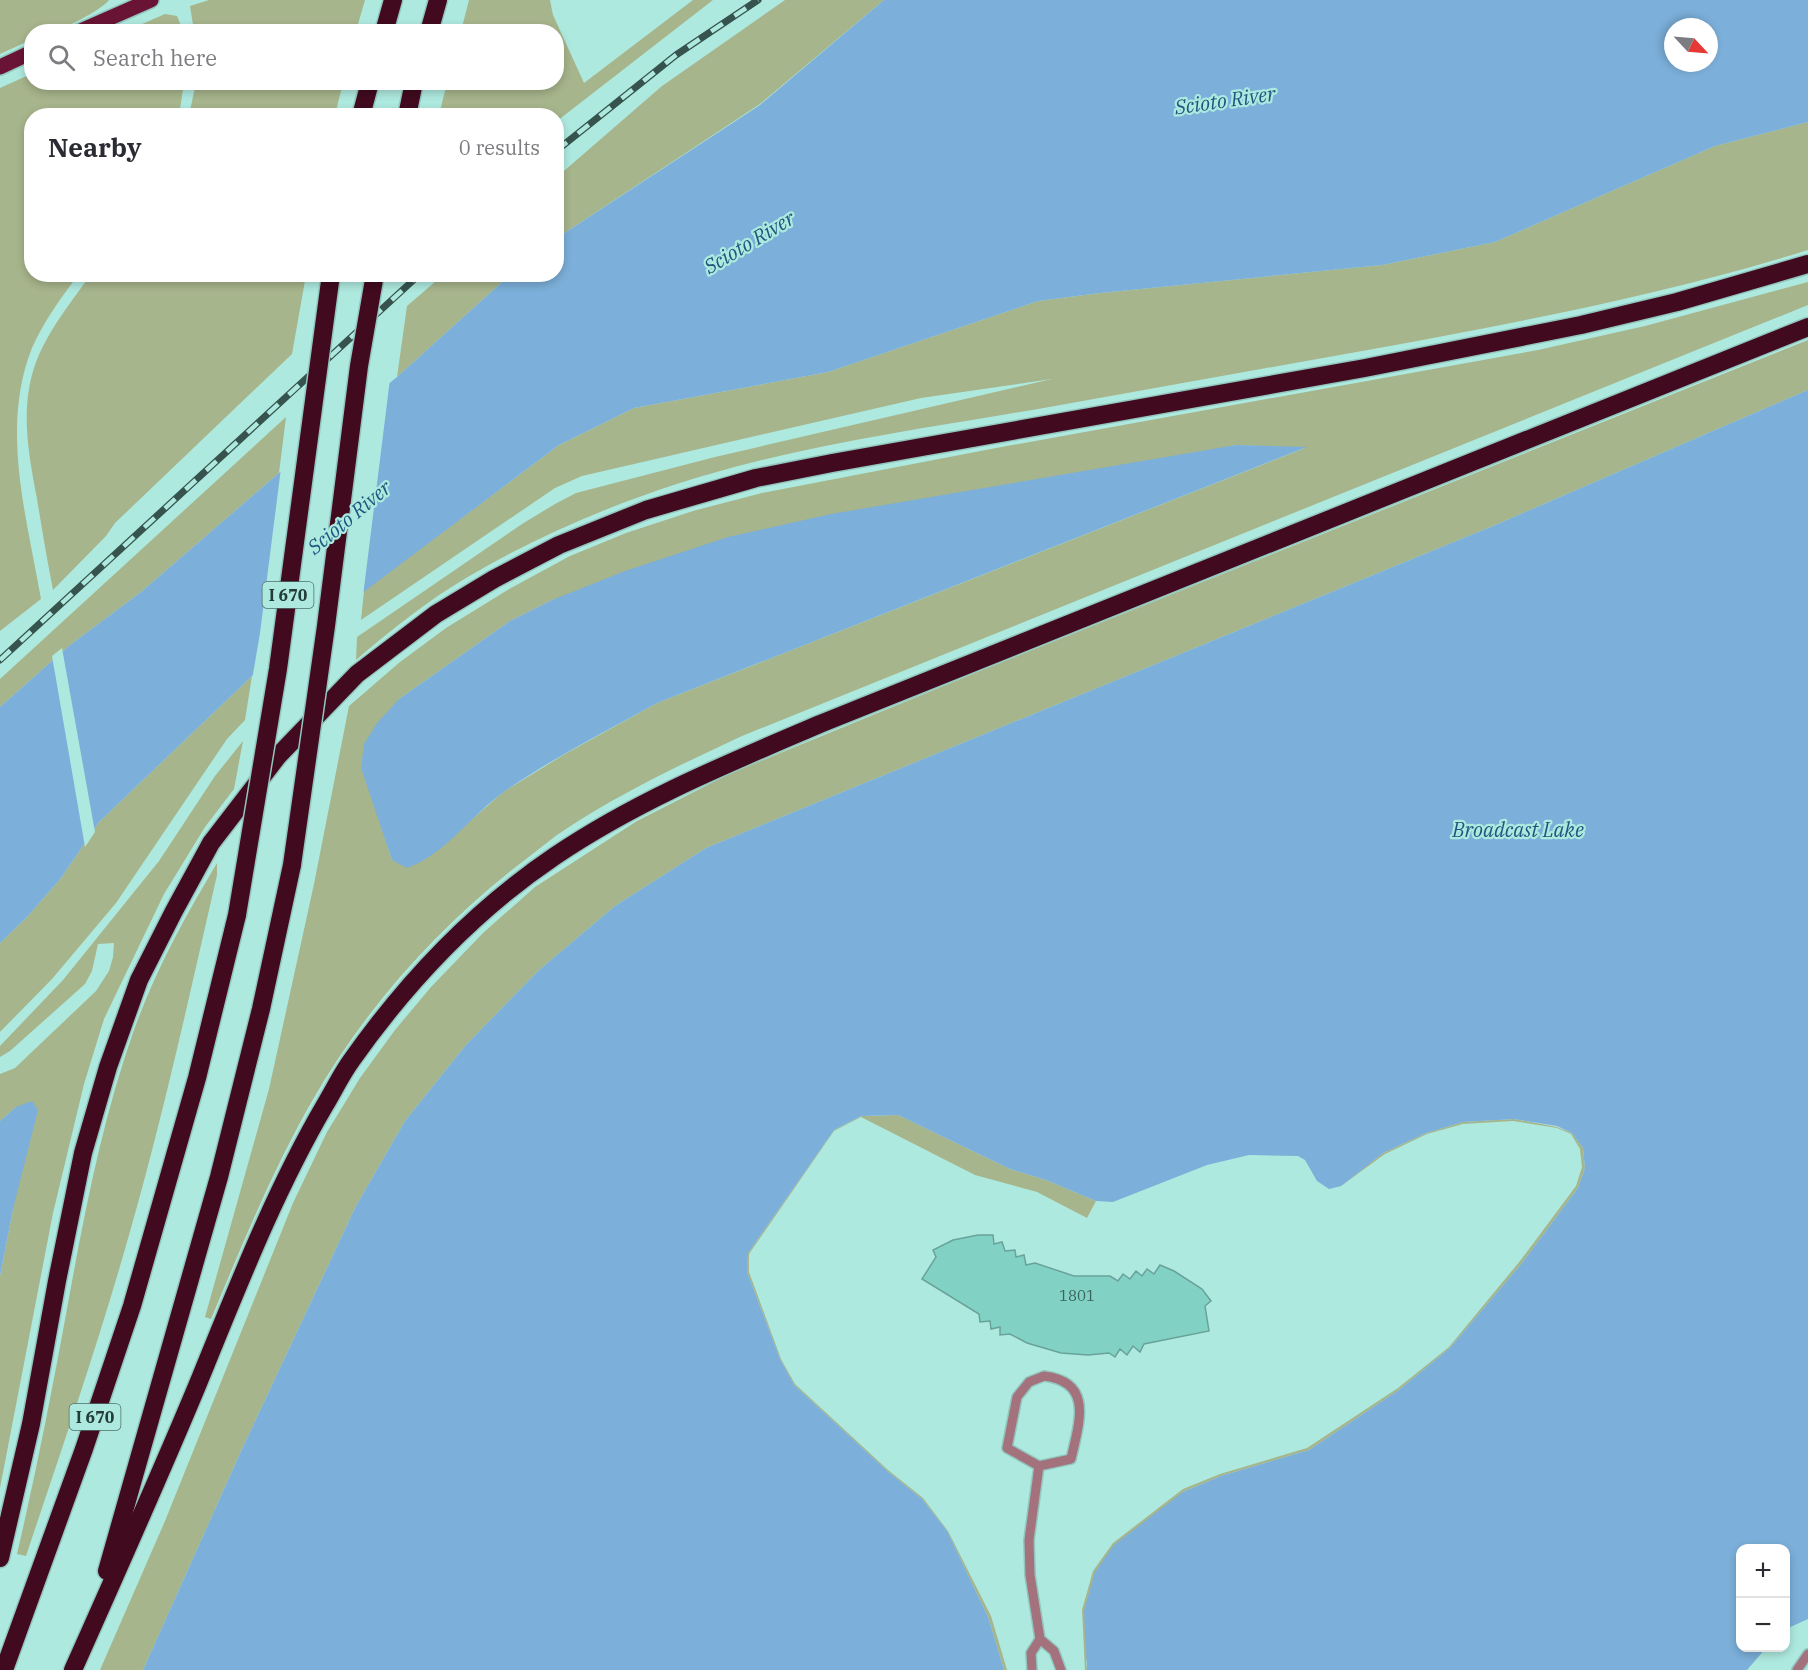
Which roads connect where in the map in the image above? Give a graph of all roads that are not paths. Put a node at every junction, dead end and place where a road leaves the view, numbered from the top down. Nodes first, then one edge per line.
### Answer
1 (151, 0) edge
2 (393, 0) edge
3 (438, 0) edge
4 (96, 24) edge
5 (386, 24) edge
6 (431, 24) edge
7 (24, 56) edge
8 (0, 67) edge
9 (368, 90) edge
10 (412, 90) edge
11 (363, 108) edge
12 (409, 108) edge
13 (1808, 264) edge
14 (330, 282) edge
15 (374, 282) edge
16 (1808, 327) edge
17 (1039, 1466) junction
18 (0, 1558) edge
19 (93, 1626) junction
20 (1040, 1639) junction
21 (1808, 1654) edge
22 (4, 1670) edge
23 (73, 1670) edge
24 (1032, 1670) edge
25 (1061, 1670) edge
26 (1797, 1670) edge

1 - 4 main road
2 - 5 highway
3 - 6 highway
7 - 8 main road
9 - 11 highway
10 - 12 highway
13 - 18 highway
14 - 22 highway, I 670, bridge
15 - 19 highway, I 670, bridge
16 - 19 highway
17 - 17 lane
17 - 20 lane
19 - 23 highway, I 670
20 - 24 lane
20 - 25 lane
21 - 26 lane

